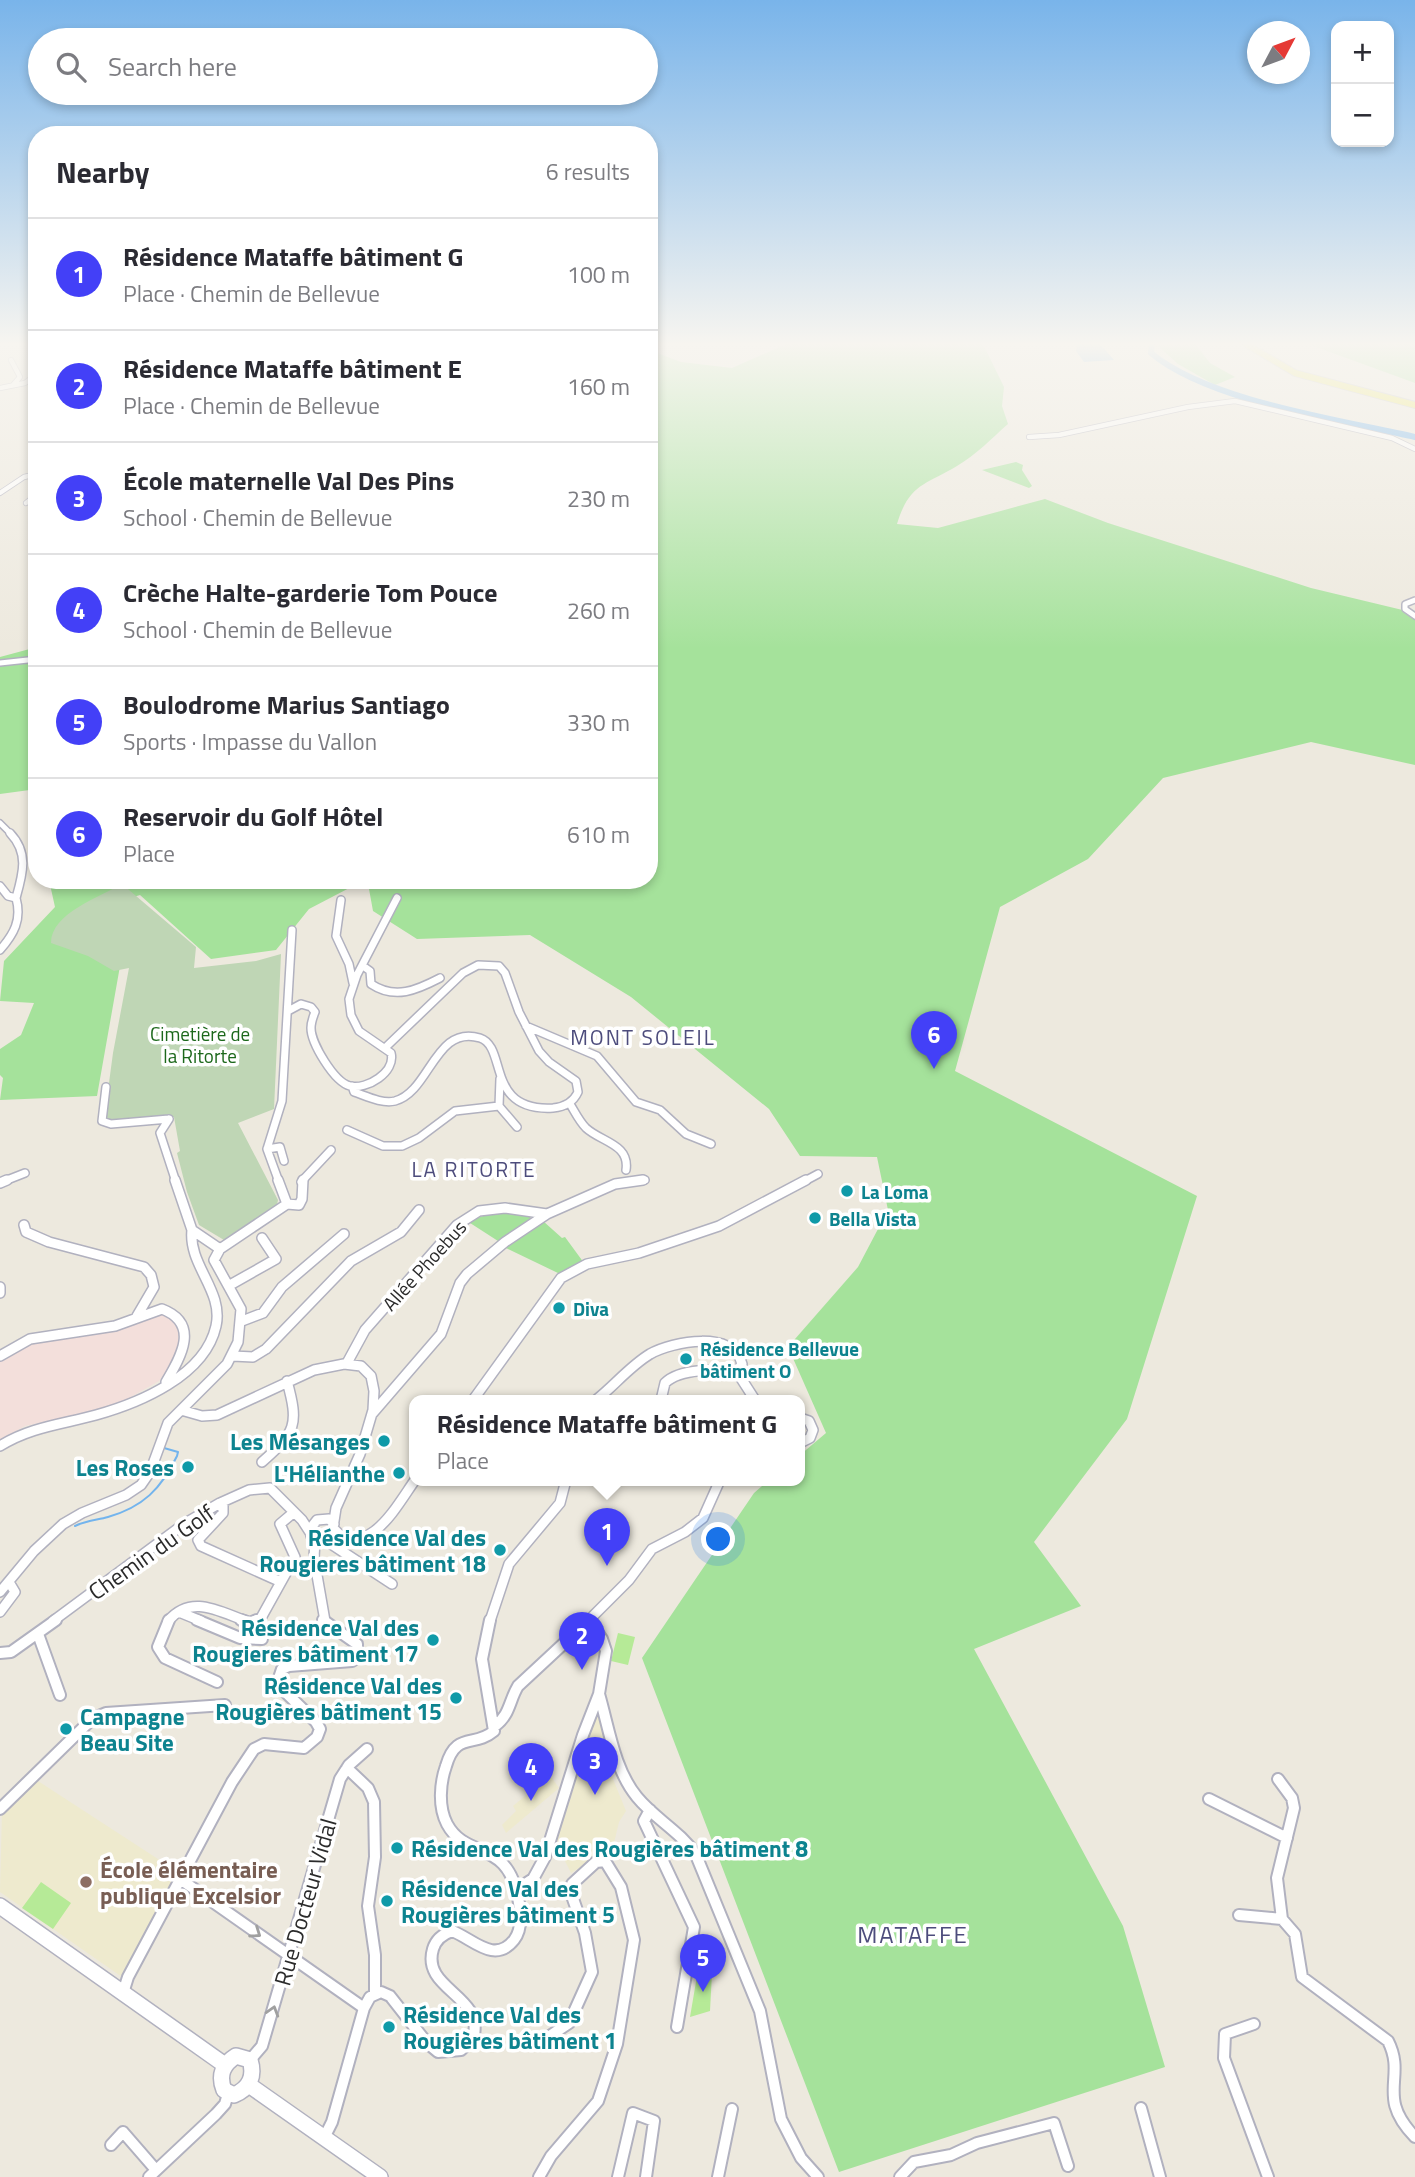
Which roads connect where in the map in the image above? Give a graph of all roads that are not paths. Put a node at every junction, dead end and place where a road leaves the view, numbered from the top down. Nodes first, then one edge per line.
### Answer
1 (28, 476) edge
2 (0, 493) edge
3 (1415, 600) edge
4 (1415, 616) edge
5 (28, 660) edge
6 (0, 663) edge
7 (0, 823) edge
8 (0, 886) edge
9 (16, 898) junction
10 (397, 898) dead end
11 (341, 900) dead end
12 (292, 930) dead end
13 (0, 950) edge
14 (363, 966) junction
15 (440, 978) dead end
16 (354, 985) junction
17 (287, 1012) junction
18 (526, 1026) junction
19 (387, 1046) junction
20 (500, 1079) junction
21 (352, 1086) junction
22 (106, 1087) dead end
23 (570, 1104) junction
24 (499, 1106) junction
25 (517, 1127) dead end
26 (347, 1130) dead end
27 (711, 1144) dead end
28 (267, 1149) junction
29 (331, 1150) dead end
30 (284, 1161) dead end
31 (626, 1170) dead end
32 (25, 1173) dead end
33 (818, 1174) dead end
34 (645, 1180) dead end
35 (0, 1183) edge
36 (287, 1204) junction
37 (419, 1210) dead end
38 (547, 1214) junction
39 (24, 1225) dead end
40 (192, 1230) junction
41 (344, 1234) dead end
42 (262, 1238) dead end
43 (220, 1249) junction
44 (230, 1285) junction
45 (0, 1287) edge
46 (0, 1293) edge
47 (137, 1317) junction
48 (242, 1321) junction
49 (0, 1356) edge
50 (233, 1356) junction
51 (347, 1363) junction
52 (737, 1372) junction
53 (287, 1381) junction
54 (166, 1383) junction
55 (372, 1391) junction
56 (388, 1395) junction
57 (477, 1395) edge
58 (601, 1395) edge
59 (662, 1395) edge
60 (752, 1395) edge
61 (181, 1410) junction
62 (371, 1415) junction
63 (805, 1420) edge
64 (805, 1440) edge
65 (0, 1446) edge
66 (262, 1462) dead end
67 (411, 1486) edge
68 (564, 1486) edge
69 (717, 1486) edge
70 (223, 1502) junction
71 (338, 1504) junction
72 (293, 1513) junction
73 (319, 1519) junction
74 (302, 1520) junction
75 (334, 1526) junction
76 (319, 1539) junction
77 (358, 1541) junction
78 (9, 1581) junction
79 (281, 1582) junction
80 (392, 1584) dead end
81 (0, 1592) edge
82 (0, 1612) edge
83 (179, 1612) junction
84 (588, 1621) junction
85 (38, 1634) junction
86 (262, 1639) dead end
87 (0, 1653) edge
88 (217, 1682) dead end
89 (599, 1693) junction
90 (60, 1695) dead end
91 (225, 1706) dead end
92 (495, 1726) junction
93 (367, 1749) dead end
94 (347, 1768) junction
95 (1278, 1779) dead end
96 (1209, 1799) dead end
97 (0, 1809) edge
98 (650, 1810) junction
99 (1287, 1838) junction
100 (180, 1879) junction
101 (516, 1890) junction
102 (0, 1906) edge
103 (1240, 1915) dead end
104 (1282, 1919) junction
105 (290, 1957) junction
106 (375, 1993) junction
107 (123, 1994) junction
108 (364, 2008) junction
109 (1254, 2024) dead end
110 (677, 2027) dead end
111 (541, 2042) dead end
112 (250, 2060) junction
113 (225, 2065) junction
114 (249, 2085) junction
115 (228, 2094) junction
116 (1141, 2108) dead end
117 (732, 2109) dead end
118 (1415, 2137) edge
119 (324, 2139) junction
120 (111, 2145) dead end
121 (1068, 2166) dead end
122 (153, 2174) edge
123 (380, 2177) edge
124 (539, 2177) edge
125 (618, 2177) edge
126 (646, 2177) edge
127 (718, 2177) edge
128 (818, 2177) edge
129 (900, 2177) edge
130 (1160, 2177) edge
131 (1268, 2177) edge

1 - 2 street
3 - 4 street
5 - 6 street
7 - 9 street
8 - 9 street
9 - 13 street
10 - 14 street
11 - 16 street
12 - 17 street
14 - 15 street
14 - 16 street
16 - 19 street
17 - 21 street
17 - 28 street
18 - 19 street
18 - 23 street
18 - 27 street
19 - 21 street
20 - 21 street
20 - 23 street
20 - 24 street
22 - 40 street
23 - 31 street
24 - 25 street
24 - 26 street
28 - 30 street
28 - 36 street
29 - 36 street
32 - 35 street
33 - 57 street
34 - 38 street
36 - 43 street
37 - 50 street
38 - 51 street, Allée Phoebus
38 - 56 street
39 - 47 street
40 - 43 street
40 - 54 street
41 - 48 street
42 - 44 street
43 - 44 street
44 - 48 street
45 - 46 street
47 - 49 street
47 - 54 street
48 - 50 street
50 - 61 street
51 - 53 street
51 - 55 street
52 - 58 street
52 - 59 street
52 - 60 street
53 - 61 street
53 - 66 street
54 - 65 street
55 - 56 street
55 - 62 street
56 - 62 street
61 - 78 street
62 - 71 street
63 - 64 street
67 - 77 street
68 - 92 street
69 - 84 street
70 - 72 street, Chemin du Golf
70 - 79 street
70 - 85 street, Chemin du Golf
71 - 73 street
71 - 75 street
72 - 74 street, Chemin du Golf
72 - 79 street
73 - 74 street
73 - 75 street
73 - 76 street
74 - 76 street, Chemin du Golf
75 - 76 street
75 - 77 street
76 - 77 street
76 - 80 street
76 - 100 street
78 - 81 street
78 - 82 street
79 - 83 street
83 - 86 street
83 - 88 street
84 - 89 street
84 - 92 street
85 - 87 street, Chemin du Golf
85 - 90 street
89 - 98 street
89 - 101 street
91 - 97 street
92 - 101 street
93 - 94 street, Rue Docteur Vidal
94 - 105 street, Rue Docteur Vidal
94 - 106 street
95 - 99 street
96 - 99 street
98 - 110 street
98 - 128 street
99 - 104 street
100 -> 105 street
100 - 107 street
101 - 106 street
102 - 107 main road
103 - 104 street
104 - 118 street
105 - 108 street
112 -> 105 street, Rue Docteur Vidal
106 - 108 street
107 - 113 main road
108 - 119 street
109 - 131 street
111 - 124 street
112 - 113 main road
112 - 114 main road
113 - 115 main road
114 - 115 main road
114 - 119 main road
115 - 122 street
116 - 130 street
117 - 127 street
119 - 123 main road
120 - 122 street
121 - 129 street
125 - 126 street

